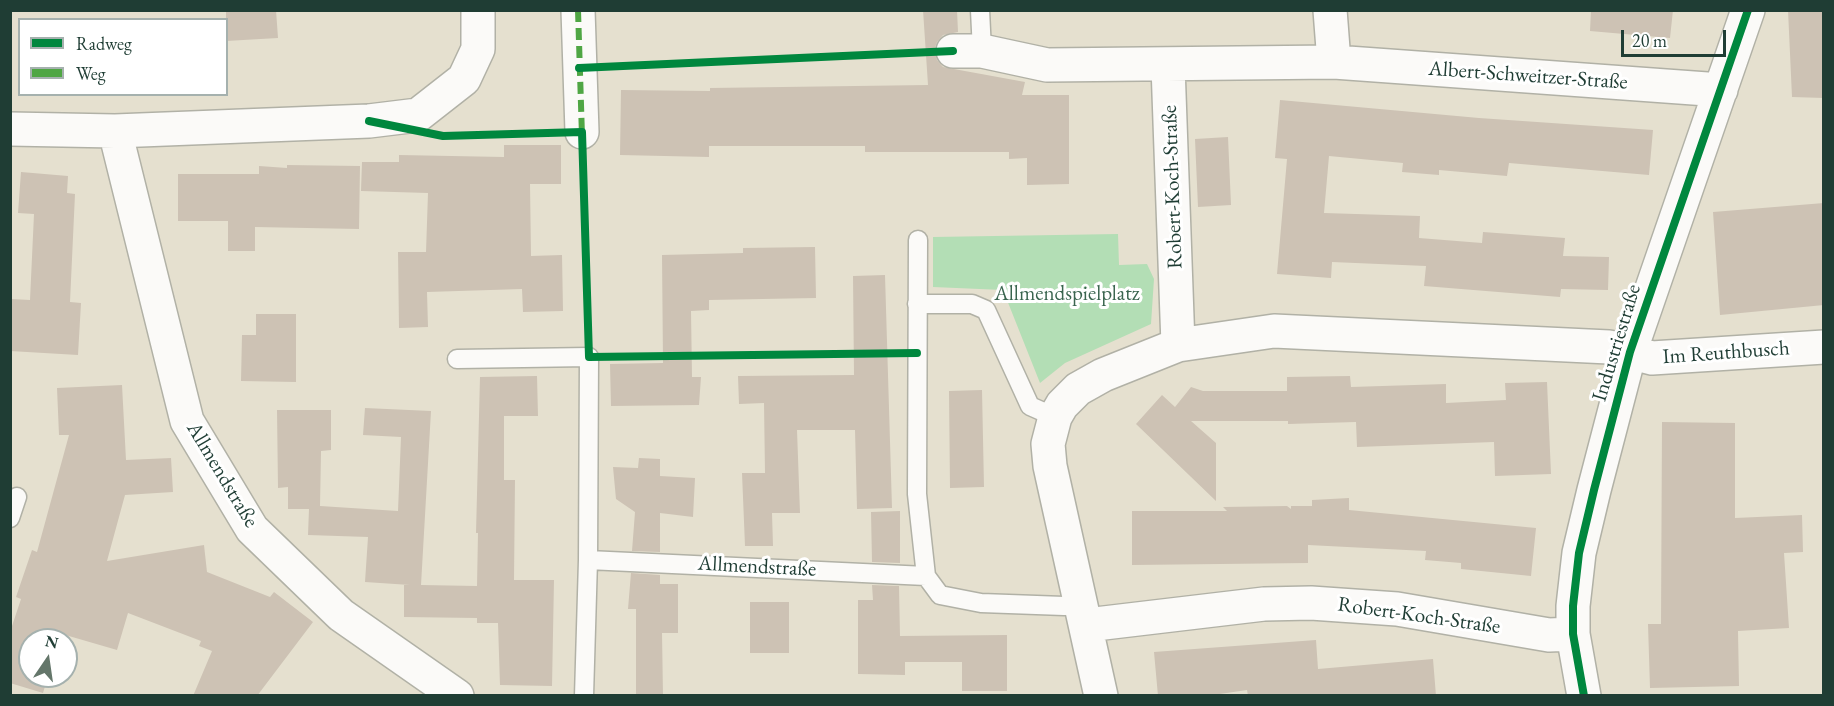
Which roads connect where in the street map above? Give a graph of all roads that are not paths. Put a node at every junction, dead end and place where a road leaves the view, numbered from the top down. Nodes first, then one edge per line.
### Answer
1 (478, 10) edge
2 (578, 10) edge
3 (980, 10) edge
4 (1330, 10) edge
5 (1748, 10) edge
6 (968, 51) joint
7 (1334, 62) junction
8 (1168, 66) junction
9 (1721, 90) junction
10 (10, 129) edge
11 (115, 132) junction
12 (582, 132) dead end
13 (918, 240) dead end
14 (917, 304) junction
15 (1178, 345) junction
16 (1824, 347) edge
17 (1630, 352) junction
18 (457, 359) dead end
19 (1055, 417) junction
20 (17, 497) dead end
21 (10, 518) edge
22 (588, 560) junction
23 (926, 576) junction
24 (1084, 614) junction
25 (1573, 634) junction
26 (457, 696) edge
27 (584, 696) edge
28 (1101, 696) edge
29 (1584, 696) edge

1 - 11 street
2 - 12 street
3 - 6 lane, Albert-Schweitzer-Straße
4 - 7 street
5 - 9 street, Industriestraße
6 - 8 street, Albert-Schweitzer-Straße
7 - 8 street, Albert-Schweitzer-Straße
7 - 9 street, Albert-Schweitzer-Straße
8 - 15 street, Robert-Koch-Straße
9 - 17 street, Industriestraße
10 - 11 street
11 - 26 street, Allmendstraße
13 - 14 lane
14 - 19 lane
14 - 23 lane
15 - 17 street
15 - 19 street
16 - 17 street, Im Reuthbusch
17 - 25 street, Industriestraße
18 - 22 lane
19 - 24 street
20 - 21 lane
22 - 23 lane, Allmendstraße
22 - 27 lane
23 - 24 lane
24 - 25 street, Robert-Koch-Straße
24 - 28 street
25 - 29 street, Industriestraße

